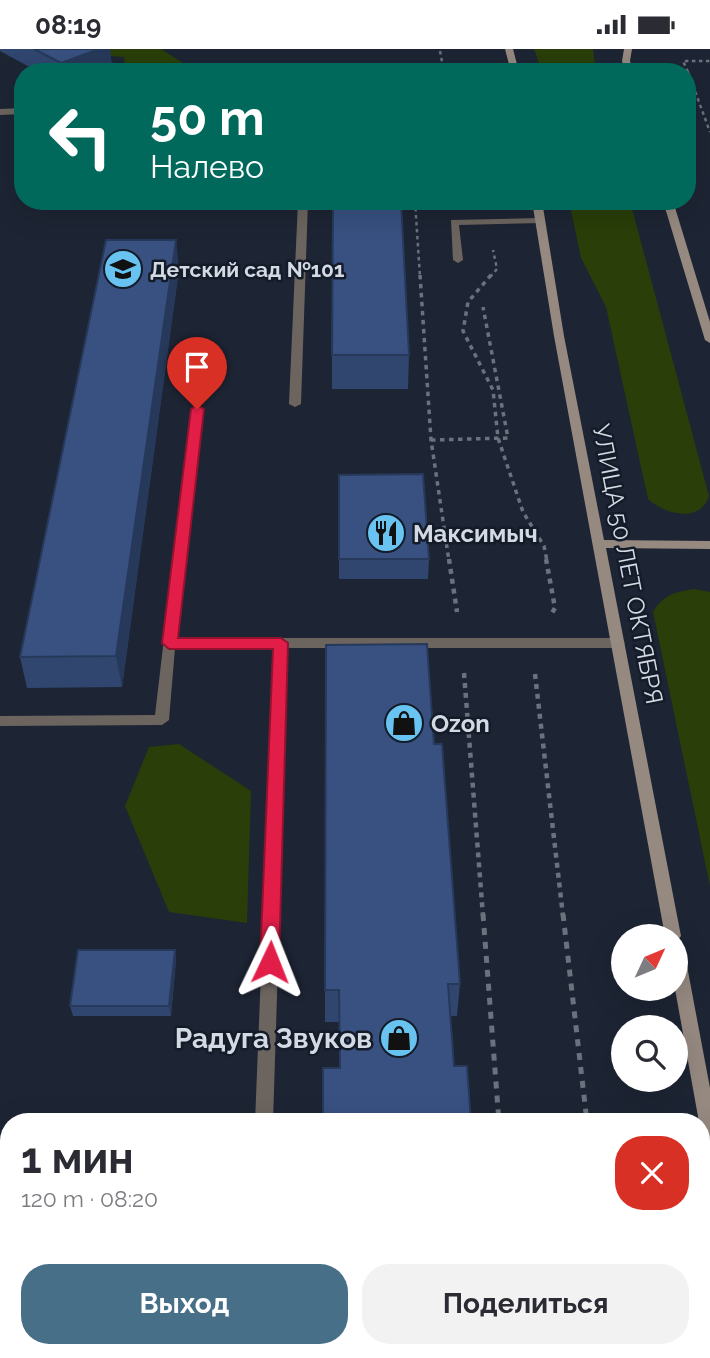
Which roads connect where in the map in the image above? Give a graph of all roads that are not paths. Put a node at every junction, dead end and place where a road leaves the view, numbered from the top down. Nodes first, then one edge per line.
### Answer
1 (303, 210) edge
2 (538, 210) edge
3 (671, 210) edge
4 (540, 221) junction
5 (458, 260) dead end
6 (710, 340) edge
7 (295, 404) dead end
8 (197, 409) dead end
9 (599, 544) junction
10 (710, 545) edge
11 (169, 643) junction
12 (281, 643) junction
13 (618, 643) junction
14 (0, 721) edge
15 (671, 924) edge
16 (685, 1001) edge
17 (264, 1113) edge
18 (706, 1113) edge

1 - 7 lane
2 - 4 main road, УЛИЦА 50 ЛЕТ ОКТЯБРЯ
3 - 6 main road
4 - 5 lane
4 - 9 main road, УЛИЦА 50 ЛЕТ ОКТЯБРЯ
8 - 11 lane
9 - 10 main road
9 - 13 main road, УЛИЦА 50 ЛЕТ ОКТЯБРЯ
11 - 12 lane
11 - 14 lane
12 - 13 lane
12 - 17 lane
13 - 15 main road, УЛИЦА 50 ЛЕТ ОКТЯБРЯ
16 - 18 main road

